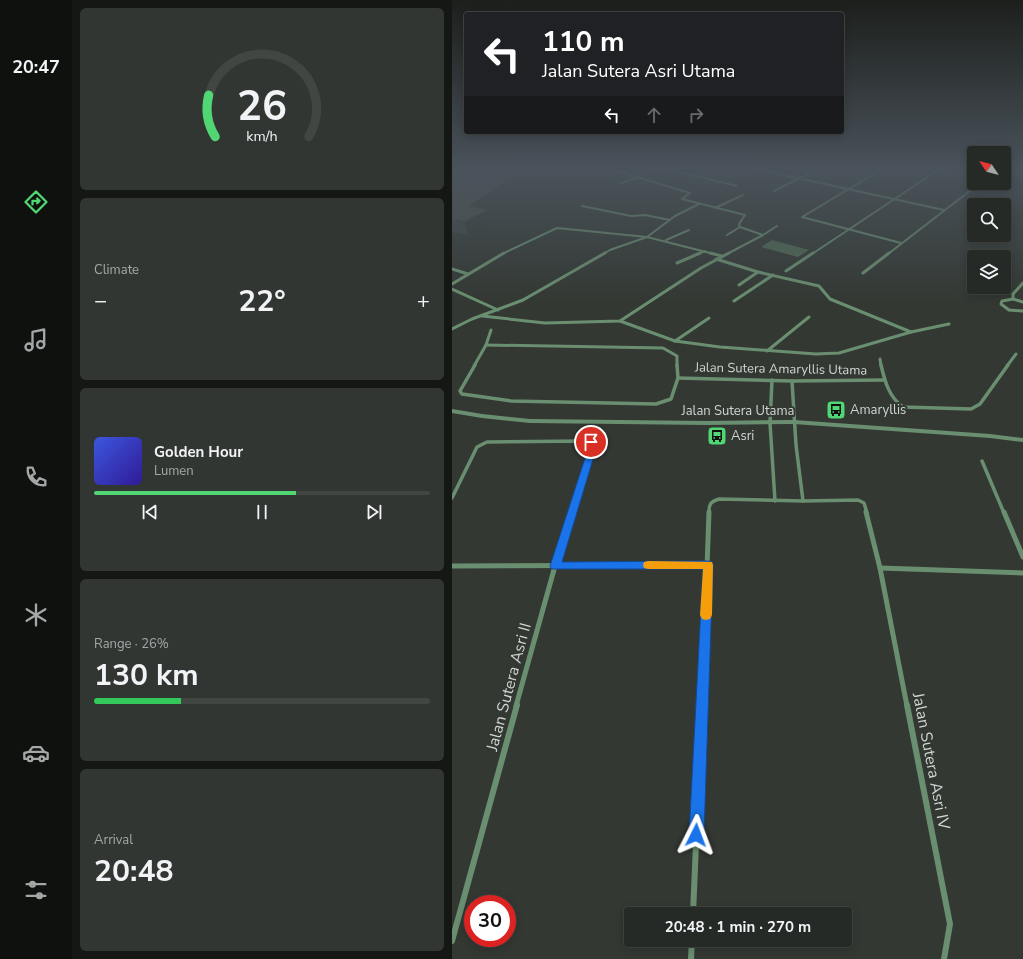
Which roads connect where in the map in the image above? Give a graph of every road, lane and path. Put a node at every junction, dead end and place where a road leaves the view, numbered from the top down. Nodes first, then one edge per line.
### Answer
1 (615, 213) edge
2 (683, 213) edge
3 (736, 213) edge
4 (809, 213) edge
5 (873, 213) edge
6 (940, 213) edge
7 (670, 220) junction
8 (777, 226) dead end
9 (740, 227) junction
10 (689, 230) dead end
11 (847, 230) junction
12 (727, 235) dead end
13 (763, 235) junction
14 (648, 237) junction
15 (666, 241) junction
16 (901, 243) junction
17 (705, 251) junction
18 (722, 256) junction
19 (716, 259) junction
20 (677, 263) dead end
21 (452, 269) edge
22 (786, 271) dead end
23 (758, 272) junction
24 (863, 273) dead end
25 (468, 274) junction
26 (773, 275) junction
27 (1023, 283) edge
28 (452, 284) edge
29 (739, 285) dead end
30 (452, 288) edge
31 (1013, 299) junction
32 (734, 301) dead end
33 (1023, 302) edge
34 (498, 310) junction
35 (1023, 311) edge
36 (482, 316) junction
37 (809, 317) dead end
38 (709, 318) dead end
39 (620, 321) junction
40 (949, 324) dead end
41 (452, 329) edge
42 (491, 330) dead end
43 (911, 332) junction
44 (675, 341) junction
45 (486, 345) junction
46 (767, 351) junction
47 (1016, 354) dead end
48 (880, 359) dead end
49 (678, 378) junction
50 (772, 380) junction
51 (884, 380) junction
52 (792, 381) junction
53 (452, 411) edge
54 (794, 422) junction
55 (770, 423) junction
56 (1023, 440) edge
57 (982, 461) dead end
58 (452, 498) edge
59 (775, 501) junction
60 (803, 501) junction
61 (1023, 557) edge
62 (708, 565) junction
63 (452, 566) edge
64 (555, 566) junction
65 (880, 568) junction
66 (1023, 573) edge
67 (693, 907) edge
68 (452, 940) edge
69 (692, 947) edge
70 (691, 959) edge
71 (944, 959) edge

1 - 7 street
2 - 7 street
3 - 9 street
4 - 11 street
5 - 11 street
6 - 16 street
7 - 14 street
8 - 13 street
9 - 12 street
9 - 13 street
10 - 15 street
11 - 16 street
11 - 22 street
13 - 18 street
14 - 15 street
14 - 25 street
14 - 34 street
15 - 17 street
16 - 24 street
17 - 18 street
17 - 20 street
18 - 19 street
19 - 23 street
19 - 39 street
21 - 25 street
23 - 26 street
23 - 29 street
25 - 28 street
26 - 32 street
26 - 43 street
27 - 31 street
30 - 34 street
31 - 33 street
31 - 35 street
34 - 36 street
36 - 39 street
36 - 41 street
37 - 46 street
38 - 44 street
39 - 44 street
40 - 43 street
42 - 45 street
43 - 46 street
44 - 46 street
45 - 49 street
45 - 49 street
47 - 51 street
48 - 51 street
49 - 50 street, Jalan Sutera Amaryllis Utama
50 - 52 street, Jalan Sutera Amaryllis Utama
50 - 55 street
51 - 52 street, Jalan Sutera Amaryllis Utama
52 - 54 street
53 - 55 street, Jalan Sutera Utama
54 - 55 street, Jalan Sutera Utama
54 - 56 street, Jalan Sutera Utama
54 - 60 street
55 - 59 street
57 - 61 street
58 - 64 street, Jalan Sutera Asri II
59 - 60 street
59 - 62 street
60 - 65 street, Jalan Sutera Asri IV
62 - 64 street
62 - 67 street
63 - 64 street
64 - 68 street, Jalan Sutera Asri II
65 - 66 street
65 - 71 street, Jalan Sutera Asri IV
69 - 70 street

